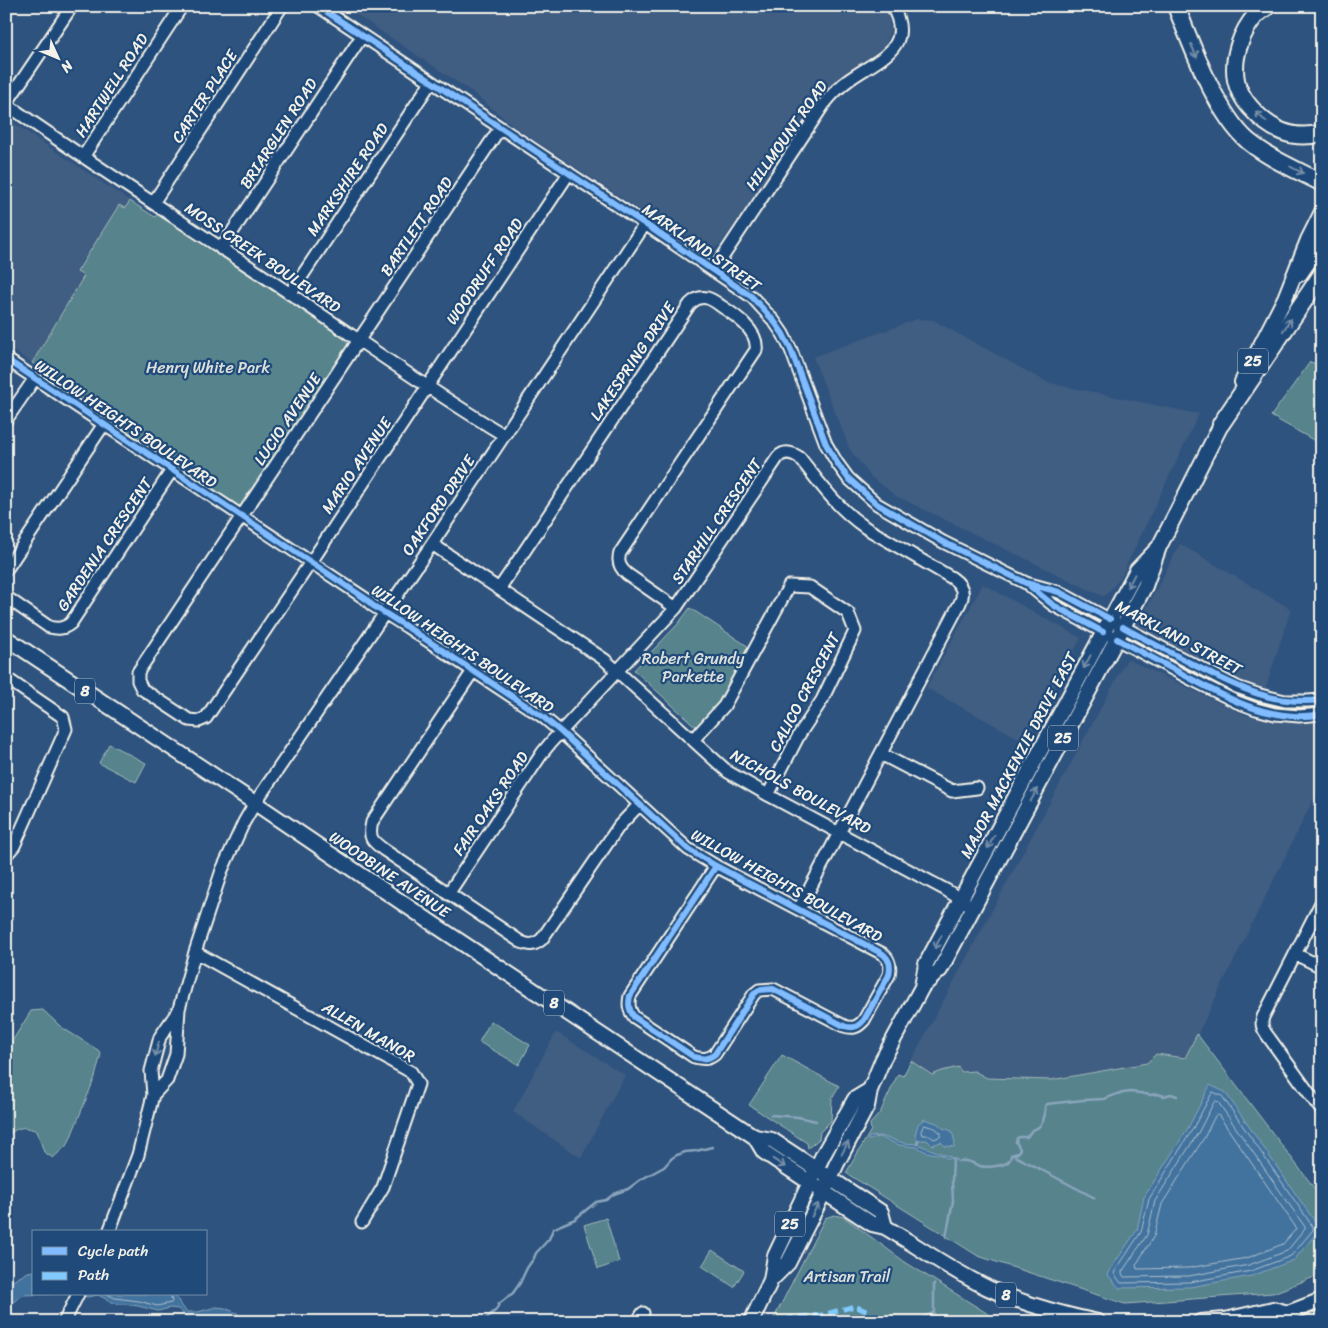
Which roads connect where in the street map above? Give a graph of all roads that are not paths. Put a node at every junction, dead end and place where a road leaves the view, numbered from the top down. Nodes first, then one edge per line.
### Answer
1 (182, 6) edge
2 (282, 6) edge
3 (318, 6) edge
4 (892, 6) edge
5 (1176, 6) edge
6 (1268, 6) edge
7 (72, 7) edge
8 (362, 36) junction
9 (431, 82) junction
10 (6, 104) edge
11 (500, 128) junction
12 (1322, 133) edge
13 (83, 157) junction
14 (569, 174) junction
15 (1322, 183) edge
16 (153, 203) junction
17 (1322, 212) edge
18 (645, 224) junction
19 (1322, 242) edge
20 (221, 249) junction
21 (714, 270) junction
22 (1322, 274) edge
23 (290, 294) junction
24 (1285, 298) junction
25 (359, 341) junction
26 (6, 359) edge
27 (35, 378) junction
28 (428, 386) junction
29 (6, 420) edge
30 (104, 424) junction
31 (1221, 424) junction
32 (504, 435) junction
33 (172, 470) junction
34 (242, 516) junction
35 (432, 544) junction
36 (1159, 548) junction
37 (311, 562) junction
38 (6, 570) edge
39 (499, 589) junction
40 (6, 597) edge
41 (676, 608) junction
42 (384, 613) junction
43 (1107, 626) junction
44 (1120, 633) junction
45 (6, 638) edge
46 (473, 671) junction
47 (618, 671) junction
48 (6, 678) edge
49 (1322, 700) edge
50 (1322, 714) edge
51 (561, 732) junction
52 (693, 740) junction
53 (881, 754) junction
54 (977, 788) dead end
55 (768, 795) junction
56 (255, 803) junction
57 (639, 805) junction
58 (839, 832) junction
59 (6, 855) edge
60 (716, 866) junction
61 (448, 894) junction
62 (960, 899) junction
63 (1322, 901) edge
64 (973, 907) junction
65 (799, 909) junction
66 (196, 952) junction
67 (1295, 954) junction
68 (1322, 967) edge
69 (922, 987) junction
70 (179, 1009) junction
71 (870, 1090) junction
72 (153, 1095) junction
73 (1322, 1111) edge
74 (755, 1137) junction
75 (816, 1169) junction
76 (830, 1178) junction
77 (810, 1182) junction
78 (824, 1192) junction
79 (362, 1222) dead end
80 (885, 1227) junction
81 (110, 1230) edge
82 (771, 1280) junction
83 (77, 1296) edge
84 (1322, 1300) edge
85 (1284, 1317) edge
86 (1220, 1321) edge
87 (64, 1322) edge
88 (751, 1322) edge
89 (1098, 1322) edge
90 (1200, 1322) edge

1 - 13 street, HARTWELL ROAD
2 - 16 street, CARTER PLACE
3 - 8 street, MARKLAND STREET
4 - 21 street, HILLMOUNT ROAD
5 -> 15 highway
12 -> 6 highway
7 - 10 street
8 - 9 street, MARKLAND STREET
8 - 20 street, BRIARGLEN ROAD
9 - 11 street, MARKLAND STREET
9 - 23 street, MARKSHIRE ROAD
10 - 13 street, MOSS CREEK BOULEVARD
11 - 14 street, MARKLAND STREET
11 - 25 street, BARTLETT ROAD
13 - 16 street, MOSS CREEK BOULEVARD
14 - 18 street, MARKLAND STREET
14 - 28 street, WOODRUFF ROAD
16 - 20 street, MOSS CREEK BOULEVARD
17 - 24 main road, MAJOR MACKENZIE DRIVE EAST / 25
18 - 21 street, MARKLAND STREET
18 - 32 street, OAKFORD DRIVE
19 - 24 main road, MAJOR MACKENZIE DRIVE EAST / 25
20 - 23 street, MOSS CREEK BOULEVARD
21 - 43 street, MARKLAND STREET
31 -> 22 highway
23 - 25 street, MOSS CREEK BOULEVARD
24 - 31 main road, MAJOR MACKENZIE DRIVE EAST / 25
25 - 28 street, MOSS CREEK BOULEVARD
25 - 34 street, LUCIO AVENUE
26 - 27 street, WILLOW HEIGHTS BOULEVARD
27 - 29 street
27 - 30 street, WILLOW HEIGHTS BOULEVARD
28 - 32 street, MOSS CREEK BOULEVARD
28 - 37 street, MARIO AVENUE
30 - 33 street, WILLOW HEIGHTS BOULEVARD
30 - 38 street
31 - 36 main road, MAJOR MACKENZIE DRIVE EAST / 25
32 - 35 street, OAKFORD DRIVE
33 - 34 street, WILLOW HEIGHTS BOULEVARD
33 - 40 street, GARDENIA CRESCENT
34 - 37 street, WILLOW HEIGHTS BOULEVARD
34 - 37 street, LUCIO AVENUE
35 - 39 street, NICHOLS BOULEVARD
35 - 42 street, OAKFORD DRIVE
36 -> 43 main road, MAJOR MACKENZIE DRIVE EAST / 25
36 - 44 main road, MAJOR MACKENZIE DRIVE EAST / 25
37 - 42 street, WILLOW HEIGHTS BOULEVARD
39 - 41 street, LAKESPRING DRIVE
39 - 47 street, NICHOLS BOULEVARD
41 - 47 street, STARHILL CRESCENT
41 - 53 street, STARHILL CRESCENT
42 - 46 street, WILLOW HEIGHTS BOULEVARD
42 - 56 street, OAKFORD DRIVE
43 - 44 street, MARKLAND STREET
43 -> 62 main road, MAJOR MACKENZIE DRIVE EAST / 25
44 - 49 street, MARKLAND STREET
44 - 50 street, MARKLAND STREET
64 -> 44 main road, MAJOR MACKENZIE DRIVE EAST / 25
45 - 56 main road, WOODBINE AVENUE / 8
46 - 51 street, WILLOW HEIGHTS BOULEVARD
46 - 61 street
47 - 51 street, STARHILL CRESCENT
47 - 52 street, NICHOLS BOULEVARD
48 - 59 street
51 - 57 street, WILLOW HEIGHTS BOULEVARD
51 - 61 street, FAIR OAKS ROAD
52 - 55 street, NICHOLS BOULEVARD
52 - 55 street, CALICO CRESCENT
53 - 54 street
53 - 58 street, STARHILL CRESCENT
55 - 58 street, NICHOLS BOULEVARD
56 - 66 street, OAKFORD DRIVE
56 - 74 main road, WOODBINE AVENUE / 8
57 - 60 street, WILLOW HEIGHTS BOULEVARD
57 - 61 street
58 - 62 street, NICHOLS BOULEVARD
58 - 65 street, STARHILL CRESCENT
60 - 65 street, WILLOW HEIGHTS BOULEVARD
60 - 65 street, WILLOW HEIGHTS BOULEVARD
62 - 64 street, NICHOLS BOULEVARD
62 -> 69 main road, MAJOR MACKENZIE DRIVE EAST / 25
63 - 67 street
64 - 69 main road, MAJOR MACKENZIE DRIVE EAST / 25
66 - 70 street, OAKFORD DRIVE
66 - 79 street, ALLEN MANOR
67 - 68 street
67 - 73 street
69 - 71 main road, MAJOR MACKENZIE DRIVE EAST / 25
70 -> 72 street
70 - 72 street
71 - 75 main road, MAJOR MACKENZIE DRIVE EAST / 25
76 -> 71 main road, MAJOR MACKENZIE DRIVE EAST / 25
72 - 81 street
74 - 75 main road, WOODBINE AVENUE / 8
74 -> 77 main road, WOODBINE AVENUE / 8
75 - 76 main road, WOODBINE AVENUE / 8
75 - 77 main road, MAJOR MACKENZIE DRIVE EAST / 25
76 - 78 main road, MAJOR MACKENZIE DRIVE EAST / 25
76 - 80 main road, WOODBINE AVENUE / 8
77 - 78 main road, WOODBINE AVENUE / 8
77 - 82 main road, MAJOR MACKENZIE DRIVE EAST / 25
78 - 80 main road, WOODBINE AVENUE / 8
82 -> 78 main road, MAJOR MACKENZIE DRIVE EAST / 25
80 - 89 main road, WOODBINE AVENUE / 8
82 - 88 main road, MAJOR MACKENZIE DRIVE EAST / 25
83 - 87 street
84 - 85 main road
85 - 86 main road
86 - 90 main road

